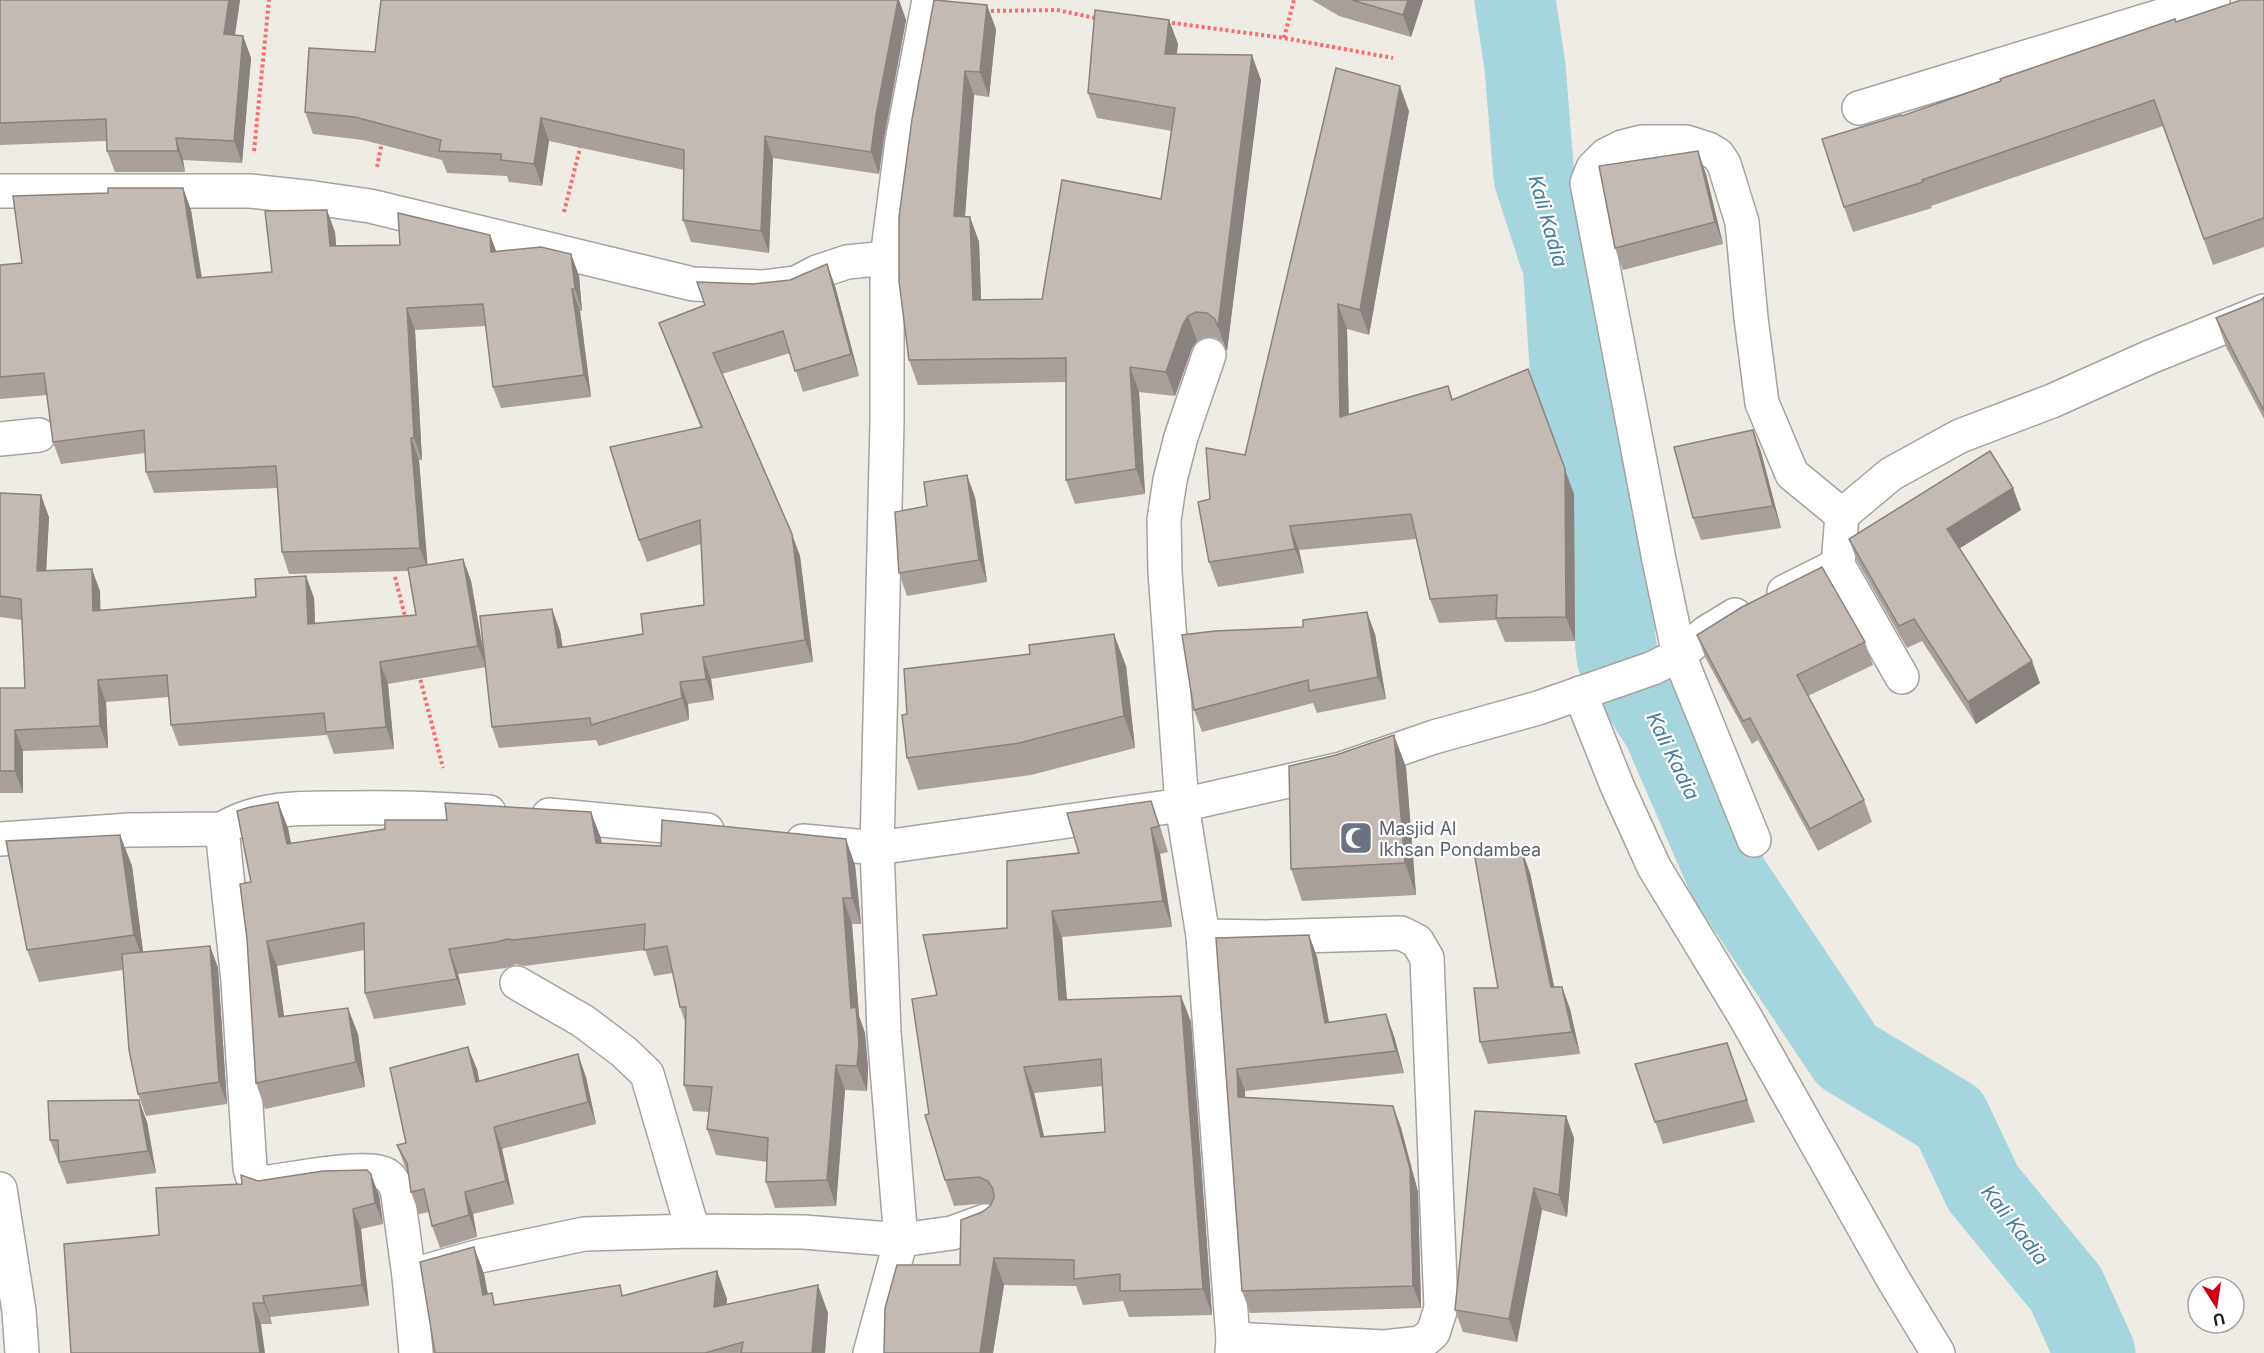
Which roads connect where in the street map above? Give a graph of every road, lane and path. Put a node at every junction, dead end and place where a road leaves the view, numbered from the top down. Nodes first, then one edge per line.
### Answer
1 (269, 0) edge
2 (1294, 0) edge
3 (2213, 0) edge
4 (928, 6) edge
5 (1104, 20) edge
6 (1161, 22) edge
7 (1284, 38) junction
8 (1394, 58) dead end
9 (1859, 108) dead end
10 (382, 137) edge
11 (583, 139) edge
12 (0, 191) edge
13 (250, 191) junction
14 (370, 206) junction
15 (554, 251) junction
16 (887, 258) junction
17 (2264, 312) edge
18 (1209, 355) dead end
19 (39, 435) dead end
20 (0, 439) edge
21 (1842, 515) junction
22 (1838, 565) junction
23 (395, 578) dead end
24 (407, 624) edge
25 (1666, 662) junction
26 (418, 670) edge
27 (1902, 677) dead end
28 (1588, 690) junction
29 (1182, 805) junction
30 (453, 810) junction
31 (222, 829) junction
32 (741, 835) edge
33 (775, 838) edge
34 (0, 839) edge
35 (1754, 840) dead end
36 (877, 848) junction
37 (1203, 936) junction
38 (517, 983) dead end
39 (0, 1189) edge
40 (985, 1221) edge
41 (693, 1231) junction
42 (901, 1240) junction
43 (409, 1276) junction
44 (1233, 1346) edge
45 (22, 1353) edge
46 (416, 1353) edge
47 (870, 1353) edge
48 (1938, 1353) edge

1 - 13 path
2 - 7 path
3 - 9 street
4 - 5 path
4 - 16 street
6 - 7 path
7 - 8 path
10 - 14 path
11 - 15 path
12 - 13 street
13 - 14 street
14 - 15 street
15 - 16 street
16 - 36 street
17 - 21 street
18 - 29 street
19 - 20 street
21 - 22 street
21 - 25 street
22 - 25 street
22 - 27 street
23 - 24 path
25 - 28 street
25 - 35 street
26 - 30 path
28 - 29 street
28 - 48 street
29 - 36 street
29 - 37 street
30 - 31 street
30 - 32 street
31 - 34 street
31 - 43 street
33 - 36 street
36 - 42 street
37 - 44 street
37 - 44 street
38 - 41 street
39 - 45 street
40 - 42 street
41 - 42 street
41 - 43 street
42 - 47 street
43 - 46 street

